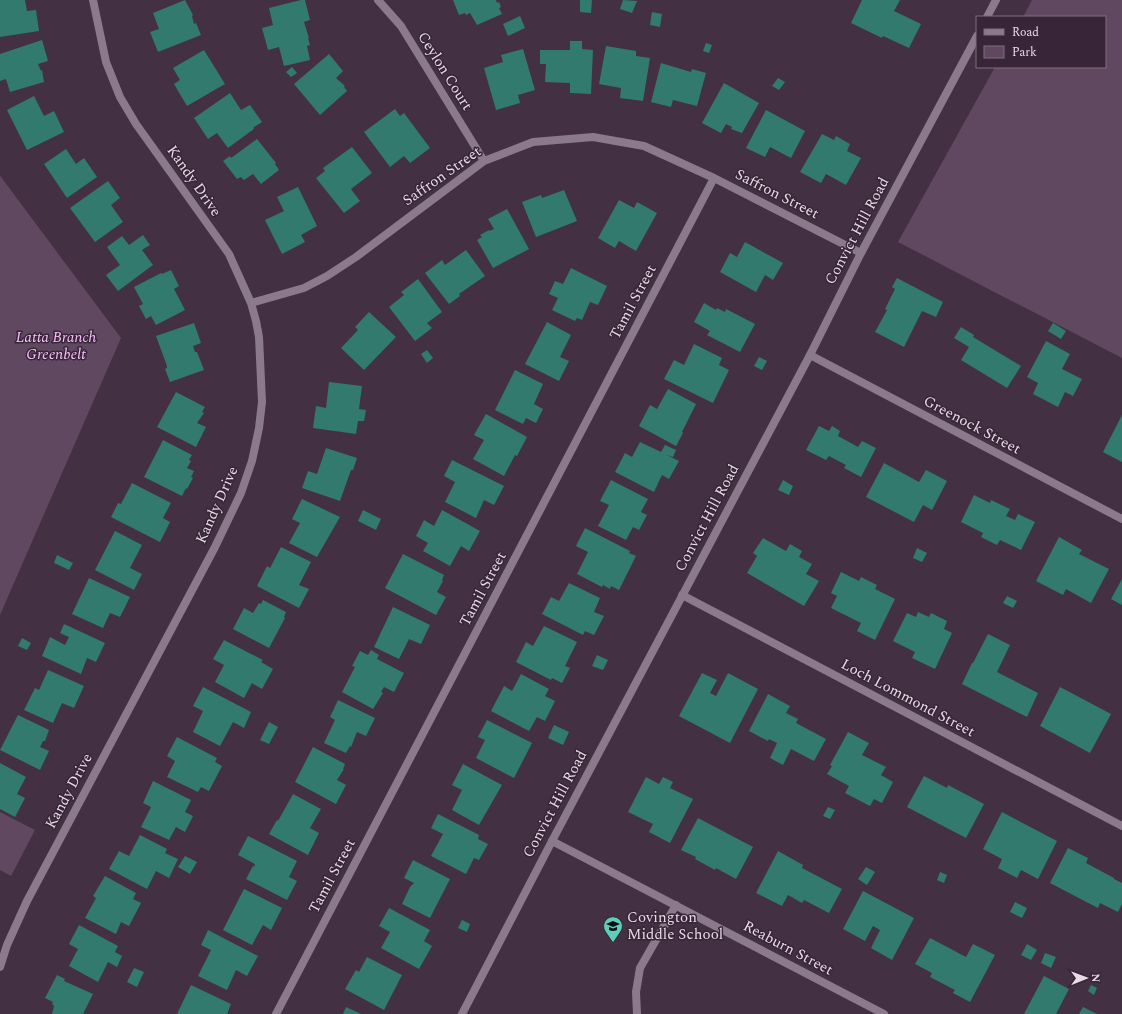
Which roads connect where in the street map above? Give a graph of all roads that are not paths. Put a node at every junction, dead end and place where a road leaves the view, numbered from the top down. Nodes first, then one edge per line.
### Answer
1 (93, 0) edge
2 (378, 0) edge
3 (996, 0) edge
4 (988, 16) edge
5 (976, 38) edge
6 (484, 160) junction
7 (714, 178) junction
8 (861, 253) junction
9 (251, 303) junction
10 (810, 355) junction
11 (1122, 519) edge
12 (682, 595) junction
13 (1122, 826) edge
14 (552, 841) junction
15 (676, 905) junction
16 (0, 967) edge
17 (276, 1014) edge
18 (462, 1014) edge
19 (637, 1014) edge
20 (884, 1014) edge

1 - 9 street, Kandy Drive
2 - 6 street, Ceylon Court
3 - 4 street
5 - 8 street, Convict Hill Road
6 - 7 street, Saffron Street
6 - 9 street, Saffron Street
7 - 8 street, Saffron Street
7 - 17 street, Tamil Street
8 - 10 street, Convict Hill Road
9 - 16 street, Kandy Drive
10 - 11 street, Greenock Street
10 - 12 street, Convict Hill Road
12 - 13 street, Loch Lommond Street
12 - 14 street, Convict Hill Road
14 - 15 street, Reaburn Street
14 - 18 street, Convict Hill Road
15 - 19 street
15 - 20 street, Reaburn Street

